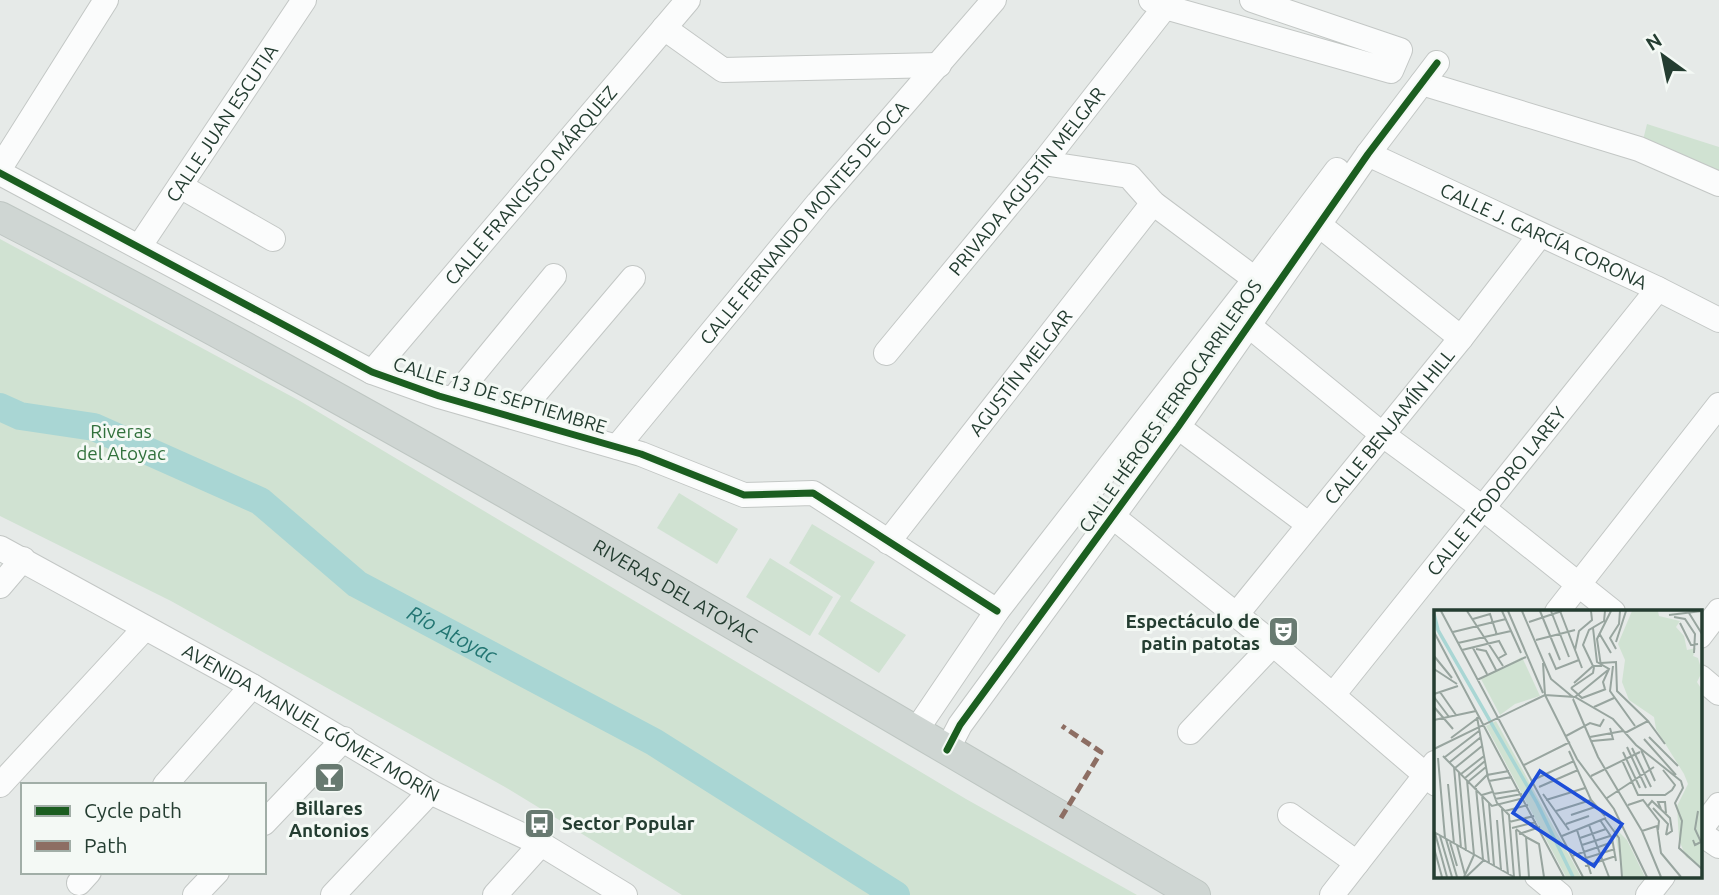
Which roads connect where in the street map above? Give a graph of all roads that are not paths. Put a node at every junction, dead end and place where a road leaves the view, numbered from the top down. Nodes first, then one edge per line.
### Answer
1 (106, 0) edge
2 (304, 0) edge
3 (688, 0) edge
4 (994, 0) edge
5 (1252, 0) edge
6 (1158, 4) edge
7 (664, 28) junction
8 (939, 65) junction
9 (1375, 119) dead end
10 (1368, 154) junction
11 (1044, 163) junction
12 (0, 171) edge
13 (1719, 184) edge
14 (180, 186) junction
15 (1153, 203) junction
16 (0, 218) edge
17 (1318, 224) junction
18 (1540, 235) junction
19 (273, 239) dead end
20 (139, 247) junction
21 (554, 276) dead end
22 (633, 278) dead end
23 (1255, 279) junction
24 (1658, 289) junction
25 (1719, 320) edge
26 (1247, 324) junction
27 (1461, 338) junction
28 (886, 353) dead end
29 (372, 372) junction
30 (453, 400) junction
31 (1719, 405) edge
32 (515, 417) junction
33 (1178, 427) junction
34 (1383, 435) junction
35 (617, 447) junction
36 (1484, 509) junction
37 (1112, 516) junction
38 (1308, 524) junction
39 (888, 542) junction
40 (0, 548) edge
41 (23, 559) junction
42 (0, 586) edge
43 (1578, 586) junction
44 (1558, 610) edge
45 (1612, 610) edge
46 (997, 611) junction
47 (1719, 611) edge
48 (1236, 615) junction
49 (145, 628) junction
50 (1702, 633) edge
51 (1273, 644) junction
52 (1702, 679) edge
53 (252, 686) junction
54 (1719, 693) edge
55 (1333, 695) junction
56 (915, 732) junction
57 (1189, 732) dead end
58 (344, 739) junction
59 (947, 750) junction
60 (1432, 774) edge
61 (167, 783) edge
62 (0, 785) edge
63 (430, 792) junction
64 (1719, 804) edge
65 (1290, 815) dead end
66 (266, 821) edge
67 (1702, 829) edge
68 (1702, 833) edge
69 (541, 844) junction
70 (1719, 845) edge
71 (1357, 863) junction
72 (215, 874) edge
73 (1539, 878) edge
74 (1661, 878) edge
75 (195, 895) edge
76 (333, 895) edge
77 (495, 895) edge
78 (625, 895) edge
79 (1195, 895) edge
80 (1332, 895) edge
81 (1560, 895) edge
82 (1648, 895) edge

1 - 12 street
2 - 14 street, CALLE JUAN ESCUTIA
3 - 7 street, CALLE FRANCISCO MÁRQUEZ
4 - 8 street, CALLE FERNANDO MONTES DE OCA
5 - 6 street
6 - 11 street, PRIVADA AGUSTÍN MELGAR
7 - 8 street
7 - 29 street, CALLE FRANCISCO MÁRQUEZ
8 - 35 street, CALLE FERNANDO MONTES DE OCA
9 - 23 street
10 - 13 street, CALLE HÉROES FERROCARRILEROS
10 - 17 street, CALLE HÉROES FERROCARRILEROS
10 - 18 street, CALLE J. GARCÍA CORONA
11 - 15 street
11 - 28 street, PRIVADA AGUSTÍN MELGAR
12 - 20 street, CALLE 13 DE SEPTIEMBRE
14 - 19 street
14 - 20 street, CALLE JUAN ESCUTIA
15 - 23 street
15 - 39 street, AGUSTÍN MELGAR
16 - 56 main road, RIVERAS DEL ATOYAC
17 - 26 street, CALLE HÉROES FERROCARRILEROS
17 - 27 street
18 - 24 street, CALLE J. GARCÍA CORONA
18 - 27 street, CALLE BENJAMÍN HILL
20 - 29 street, CALLE 13 DE SEPTIEMBRE
21 - 30 street
22 - 32 street
23 - 46 street
24 - 25 street, CALLE J. GARCÍA CORONA
24 - 36 street, CALLE TEODORO LAREY
26 - 33 street, CALLE HÉROES FERROCARRILEROS
26 - 34 street
27 - 34 street, CALLE BENJAMÍN HILL
29 - 30 street, CALLE 13 DE SEPTIEMBRE
30 - 32 street, CALLE 13 DE SEPTIEMBRE
31 - 43 street
32 - 35 street, CALLE 13 DE SEPTIEMBRE
33 - 37 street, CALLE HÉROES FERROCARRILEROS
33 - 38 street
34 - 36 street
34 - 38 street, CALLE BENJAMÍN HILL
35 - 39 street, CALLE 13 DE SEPTIEMBRE
36 - 43 street
36 - 55 street, CALLE TEODORO LAREY
37 - 48 street
37 - 59 street, CALLE HÉROES FERROCARRILEROS
38 - 48 street, CALLE BENJAMÍN HILL
39 - 46 street, CALLE 13 DE SEPTIEMBRE
40 - 41 street, AVENIDA MANUEL GÓMEZ MORÍN
41 - 42 street
41 - 49 street, AVENIDA MANUEL GÓMEZ MORÍN
43 - 44 street
43 - 45 street
46 - 56 street
47 - 50 street
48 - 51 street
49 - 53 street, AVENIDA MANUEL GÓMEZ MORÍN
49 - 62 street
51 - 55 street
51 - 57 street
52 - 54 street
53 - 58 street, AVENIDA MANUEL GÓMEZ MORÍN
53 - 61 street
55 - 60 street
56 - 59 main road, RIVERAS DEL ATOYAC
58 - 63 street, AVENIDA MANUEL GÓMEZ MORÍN
58 - 66 street
59 - 79 main road, RIVERAS DEL ATOYAC
60 - 71 street
63 - 69 street, AVENIDA MANUEL GÓMEZ MORÍN
63 - 76 street
64 - 67 street
65 - 71 street
68 - 70 street
69 - 77 street
69 - 78 street, AVENIDA MANUEL GÓMEZ MORÍN
71 - 80 street
72 - 75 street
73 - 81 street
74 - 82 street

